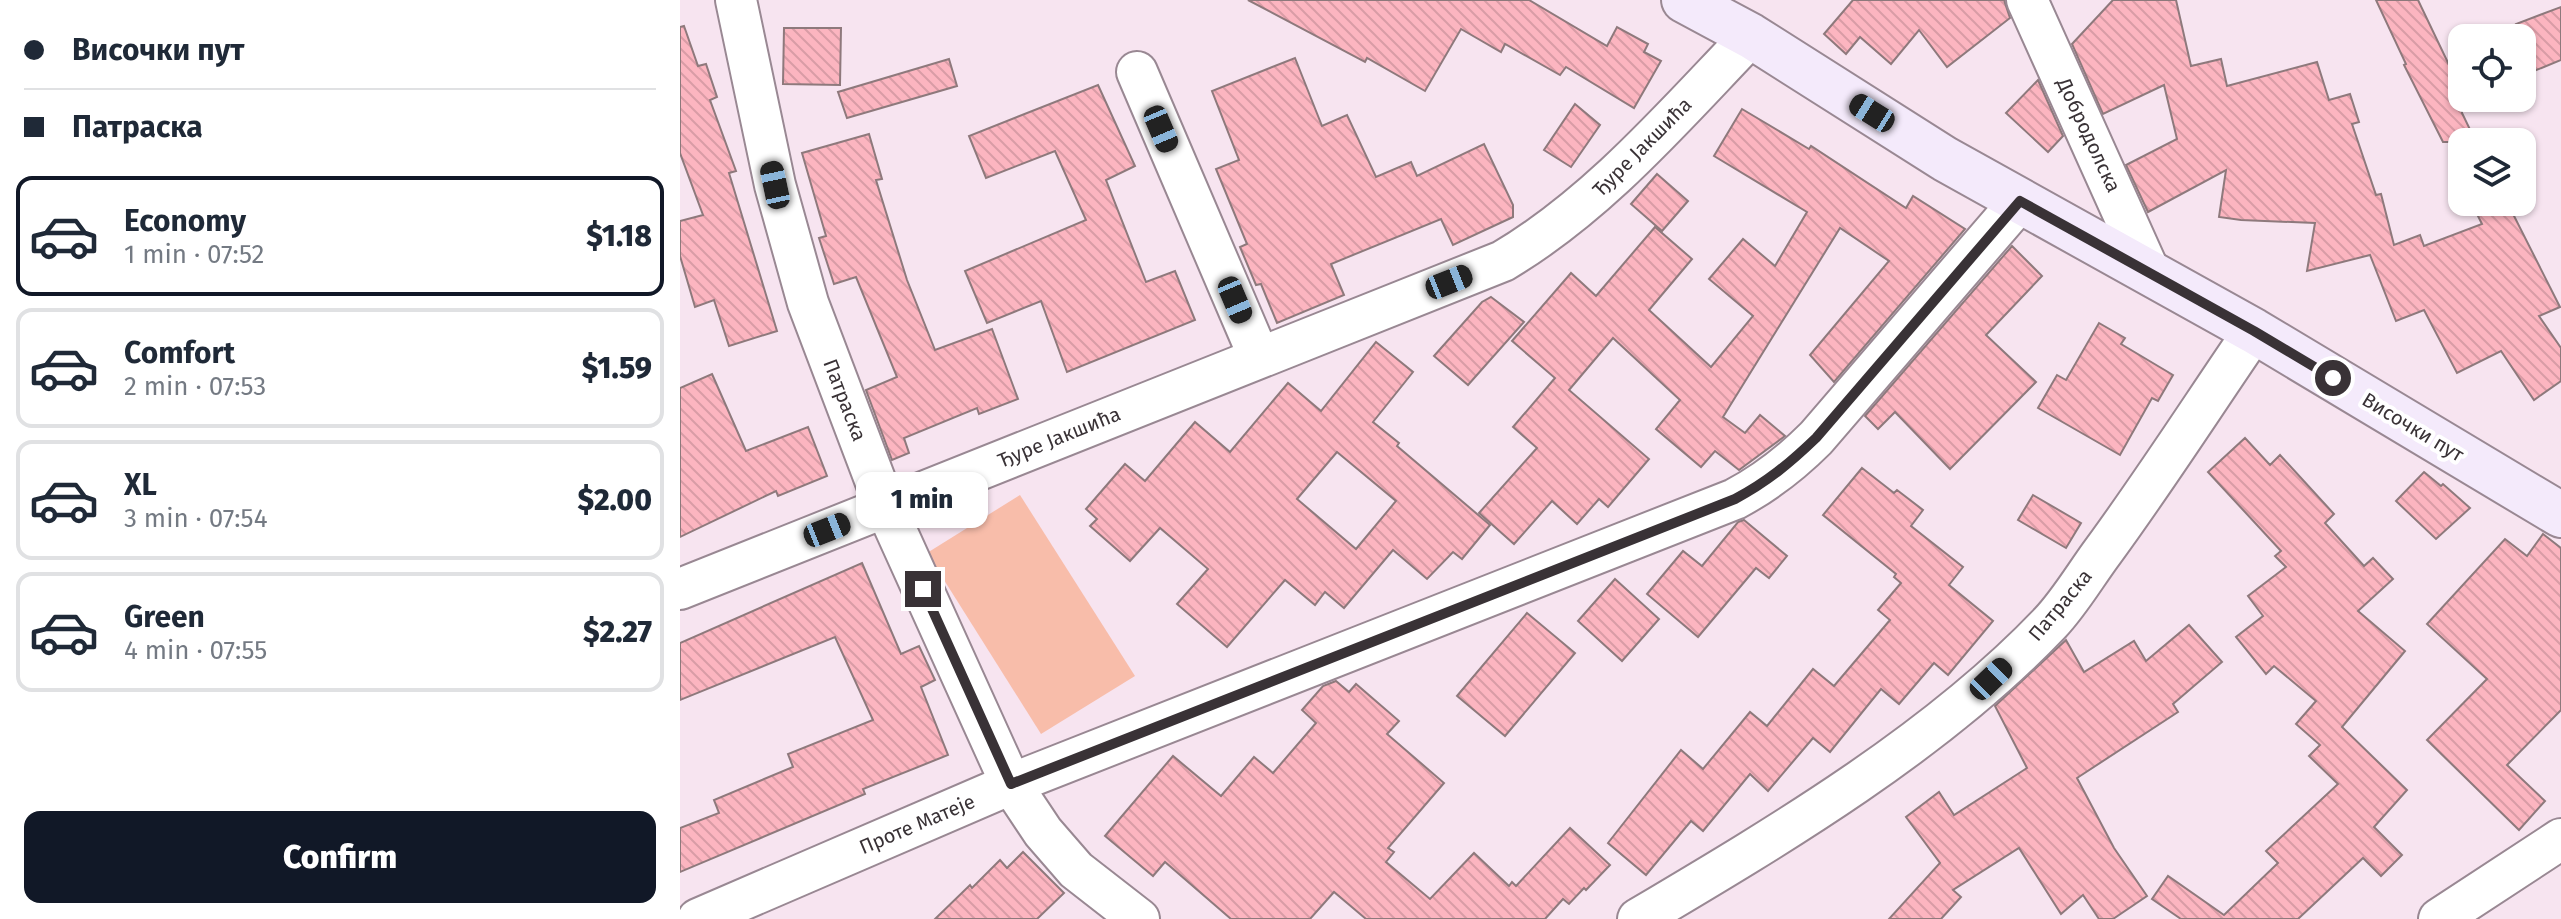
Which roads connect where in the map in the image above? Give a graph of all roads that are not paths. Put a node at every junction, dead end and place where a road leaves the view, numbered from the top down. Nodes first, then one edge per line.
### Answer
1 (736, 0) edge
2 (1684, 0) edge
3 (2029, 1) edge
4 (1751, 36) junction
5 (1137, 72) dead end
6 (2020, 201) junction
7 (2149, 271) junction
8 (2254, 331) junction
9 (1259, 357) junction
10 (885, 506) junction
11 (2561, 515) edge
12 (680, 589) edge
13 (1011, 784) junction
14 (2561, 839) edge
15 (698, 919) edge
16 (1139, 919) edge
17 (1638, 919) edge
18 (2439, 919) edge

1 - 10 street, Патраска
2 - 4 main road, Височки пут
3 - 7 street, Добродолска
4 - 6 main road, Височки пут
4 - 9 street, Ђуре Јакшића
5 - 9 street
6 - 7 main road, Височки пут
6 - 13 street, Проте Матеје
7 - 8 main road, Височки пут
8 - 11 main road, Височки пут
8 - 17 street, Патраска
9 - 10 street, Ђуре Јакшића
10 - 12 street, Ђуре Јакшића
10 - 13 street, Патраска
13 - 15 street, Проте Матеје
13 - 16 street, Патраска
14 - 18 street

